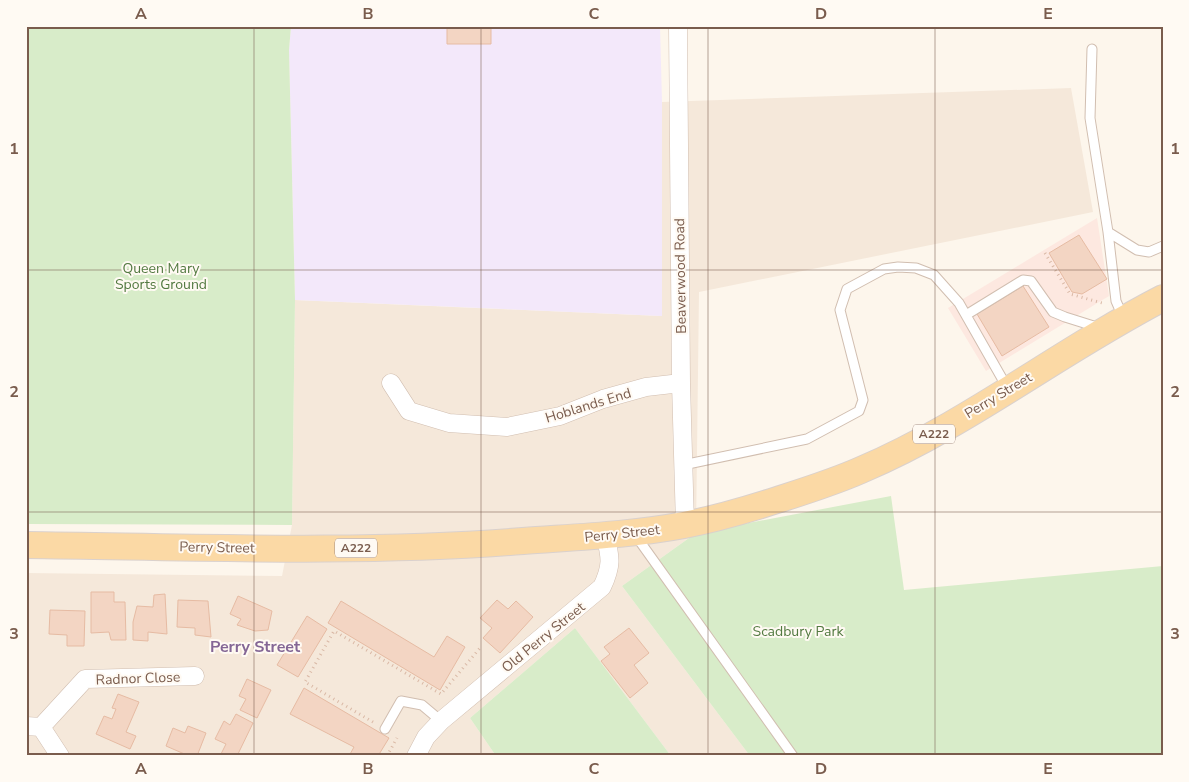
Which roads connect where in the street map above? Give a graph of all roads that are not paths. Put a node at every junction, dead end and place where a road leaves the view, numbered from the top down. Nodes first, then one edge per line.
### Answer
1 (678, 26) edge
2 (1092, 49) dead end
3 (1108, 232) junction
4 (1163, 246) edge
5 (1163, 298) edge
6 (966, 315) junction
7 (1112, 318) junction
8 (391, 383) dead end
9 (681, 383) junction
10 (1008, 389) junction
11 (683, 465) junction
12 (685, 525) junction
13 (633, 532) junction
14 (605, 535) junction
15 (26, 545) edge
16 (195, 676) dead end
17 (441, 721) junction
18 (34, 727) edge
19 (385, 729) road end
20 (60, 756) edge
21 (416, 756) edge
22 (793, 756) edge

1 - 9 street, Beaverwood Road
2 - 3 lane
3 - 4 lane
3 - 7 lane
5 - 7 main road, Perry Street / A222
6 - 7 lane
6 - 10 lane
6 - 11 lane
7 - 10 main road, Perry Street / A222
8 - 9 street, Hoblands End
9 - 11 street, Beaverwood Road
10 - 12 main road, Perry Street / A222
11 - 12 street, Beaverwood Road
12 - 13 main road, Perry Street / A222
13 - 14 main road, Perry Street / A222
13 - 22 lane
14 - 15 main road, Perry Street / A222
14 - 17 street, Old Perry Street
16 - 18 street, Radnor Close
17 - 19 lane
17 - 21 street, Old Perry Street
18 - 20 street

